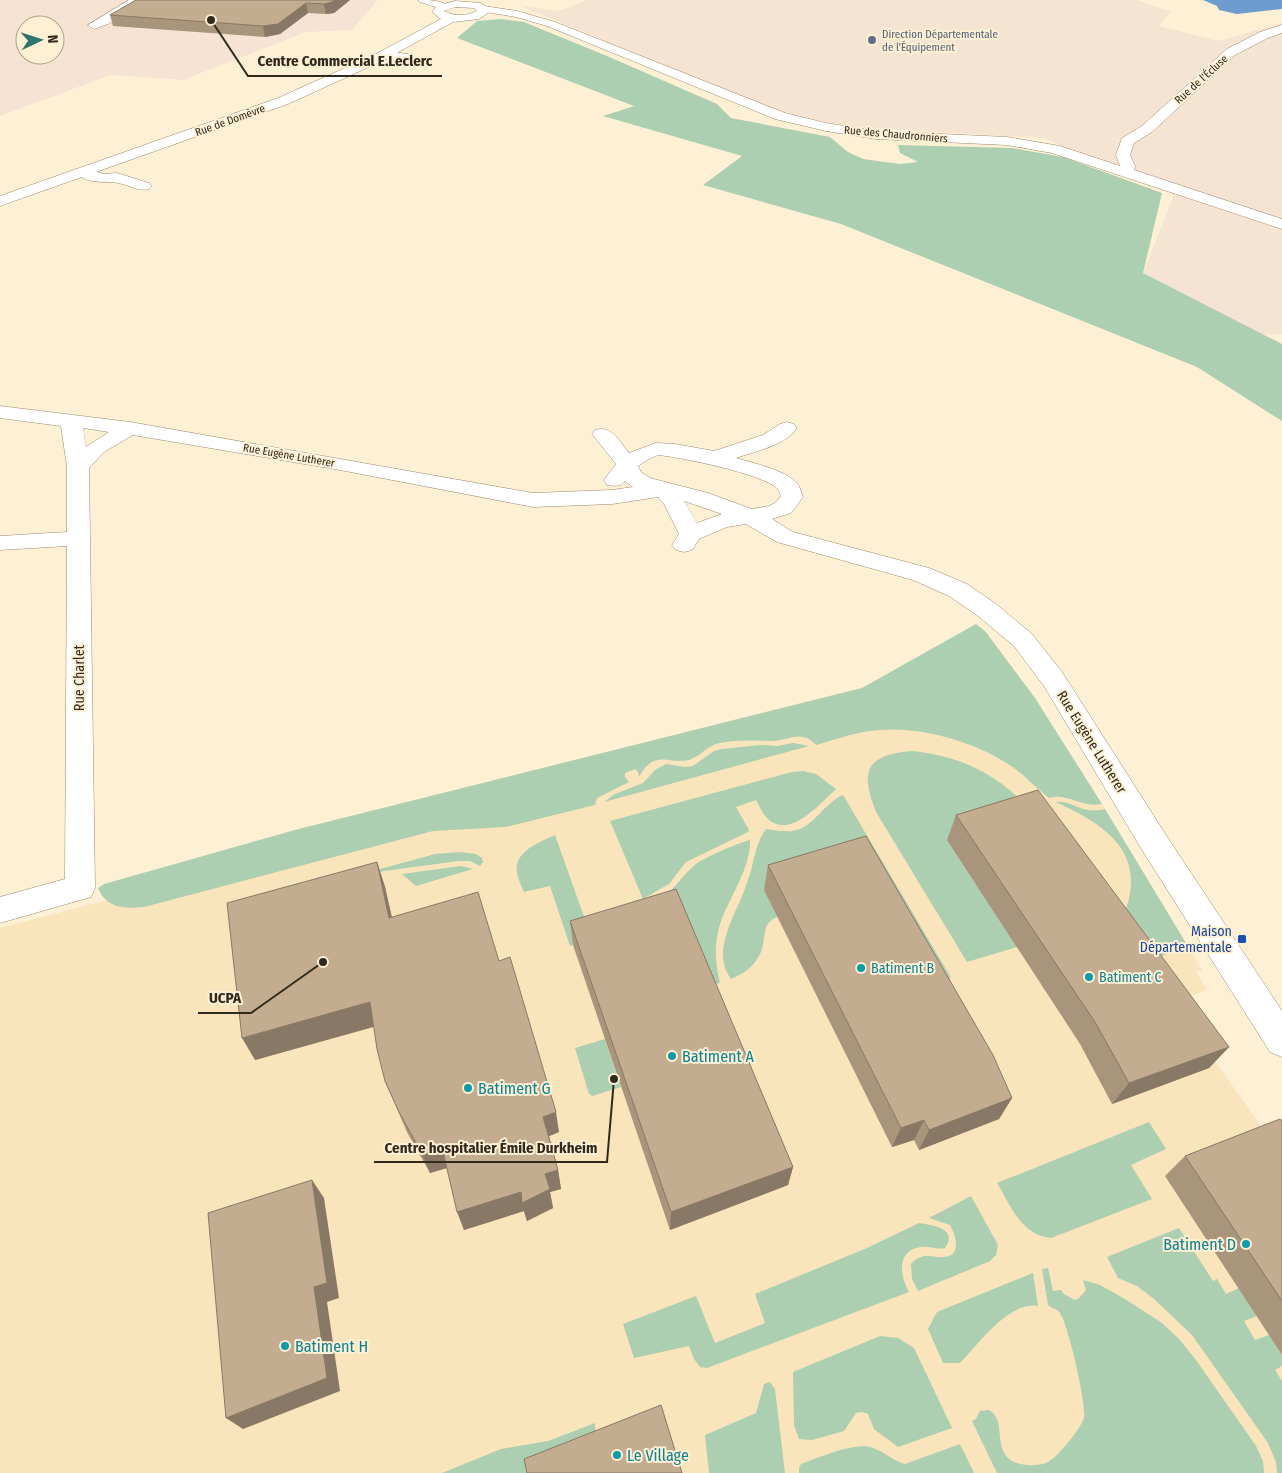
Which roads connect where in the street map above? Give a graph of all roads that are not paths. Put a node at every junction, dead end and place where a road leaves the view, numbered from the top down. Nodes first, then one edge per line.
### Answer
1 (135, 0) edge
2 (424, 0) edge
3 (468, 6) edge
4 (94, 25) dead end
5 (1282, 29) edge
6 (384, 55) junction
7 (408, 58) dead end
8 (1127, 141) junction
9 (1112, 143) dead end
10 (1088, 146) dead end
11 (1055, 149) junction
12 (85, 172) junction
13 (1125, 172) junction
14 (144, 186) dead end
15 (0, 202) edge
16 (1282, 224) edge
17 (0, 412) edge
18 (70, 420) junction
19 (130, 428) junction
20 (656, 449) junction
21 (715, 458) junction
22 (627, 464) junction
23 (78, 467) junction
24 (663, 489) junction
25 (787, 489) junction
26 (578, 498) junction
27 (750, 516) junction
28 (78, 537) junction
29 (0, 543) edge
30 (816, 546) junction
31 (0, 910) edge
32 (1282, 1041) edge

1 - 4 street
2 - 3 street
3 - 6 street, Rue de Domèvre
3 - 11 street, Rue des Chaudronniers
5 - 8 street, Rue de l'Écluse
6 - 7 street
6 - 12 street, Rue de Domèvre
8 - 9 street, Rue de l'Écluse
8 - 13 street
10 - 11 street
11 - 13 street, Rue des Chaudronniers
12 - 14 street
12 - 15 street, Rue de Domèvre
13 - 16 street, Rue des Chaudronniers
17 - 18 street, Rue Eugène Lutherer
18 - 19 street, Rue Eugène Lutherer
18 - 23 street, Rue Charlet
19 - 23 street
19 - 26 street, Rue Eugène Lutherer
20 - 21 street
20 - 22 street, Rue Eugène Lutherer
20 - 22 street, Rue Eugène Lutherer
21 - 25 street
21 - 25 street
22 - 24 street, Rue Eugène Lutherer
22 - 26 street, Rue Eugène Lutherer
23 - 28 street, Rue Charlet
24 - 26 street, Rue Eugène Lutherer
24 - 27 street, Rue Eugène Lutherer
24 - 27 street
25 - 27 street
25 - 30 street
27 - 30 street, Rue Eugène Lutherer
28 - 29 street
28 - 31 street, Rue Charlet
30 - 32 street, Rue Eugène Lutherer

